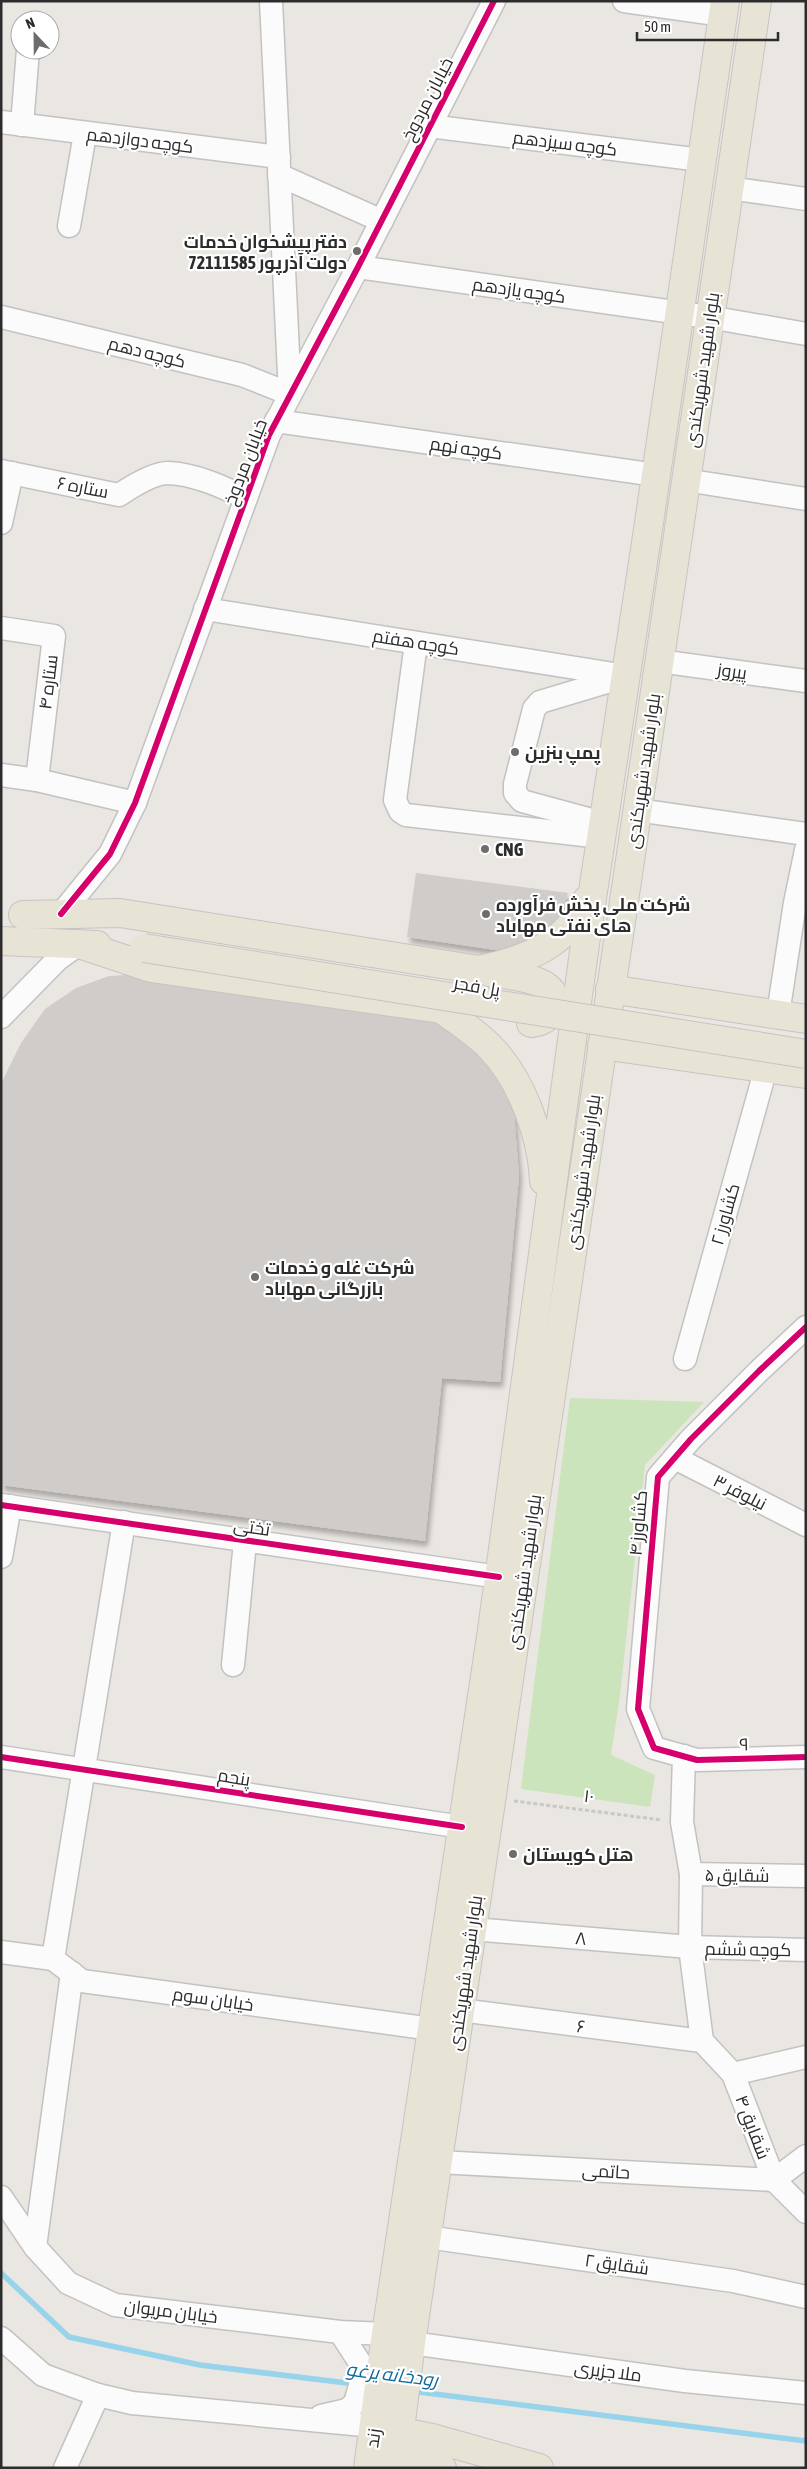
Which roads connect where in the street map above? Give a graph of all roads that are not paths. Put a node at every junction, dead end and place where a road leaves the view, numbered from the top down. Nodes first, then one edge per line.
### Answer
1 (271, 1) edge
2 (494, 1) edge
3 (624, 1) edge
4 (757, 1) edge
5 (724, 8) edge
6 (26, 60) edge
7 (11, 123) edge
8 (429, 126) junction
9 (85, 134) junction
10 (701, 160) junction
11 (279, 166) junction
12 (729, 188) junction
13 (806, 199) edge
14 (382, 221) junction
15 (69, 226) dead end
16 (358, 267) junction
17 (679, 313) junction
18 (1, 317) edge
19 (709, 317) junction
20 (806, 334) edge
21 (290, 394) junction
22 (276, 421) junction
23 (7, 472) edge
24 (656, 475) junction
25 (685, 480) junction
26 (246, 498) junction
27 (806, 499) edge
28 (1, 523) edge
29 (205, 609) junction
30 (1, 628) edge
31 (416, 642) junction
32 (659, 661) junction
33 (626, 676) junction
34 (806, 681) edge
35 (1, 775) edge
36 (37, 780) junction
37 (135, 803) junction
38 (637, 810) junction
39 (602, 830) junction
40 (806, 834) edge
41 (806, 850) edge
42 (594, 888) junction
43 (12, 914) edge
44 (61, 914) junction
45 (146, 940) junction
46 (1, 941) edge
47 (79, 944) junction
48 (479, 970) junction
49 (610, 989) junction
50 (441, 1009) junction
51 (778, 1014) junction
52 (1, 1017) edge
53 (806, 1020) edge
54 (806, 1040) edge
55 (602, 1045) junction
56 (806, 1054) edge
57 (766, 1068) junction
58 (806, 1074) edge
59 (546, 1235) junction
60 (806, 1327) edge
61 (685, 1359) dead end
62 (675, 1458) junction
63 (6, 1506) edge
64 (124, 1522) junction
65 (806, 1525) edge
66 (245, 1542) junction
67 (1, 1557) edge
68 (499, 1577) junction
69 (233, 1665) dead end
70 (684, 1756) junction
71 (1, 1757) edge
72 (806, 1757) edge
73 (84, 1770) junction
74 (462, 1827) junction
75 (691, 1874) junction
76 (806, 1876) edge
77 (472, 1929) junction
78 (690, 1947) junction
79 (806, 1950) edge
80 (1, 1952) edge
81 (53, 1960) junction
82 (72, 1973) junction
83 (460, 2010) junction
84 (432, 2029) junction
85 (702, 2041) junction
86 (806, 2058) edge
87 (733, 2074) junction
88 (806, 2156) edge
89 (438, 2162) junction
90 (774, 2180) junction
91 (1, 2197) edge
92 (806, 2212) edge
93 (427, 2236) junction
94 (35, 2246) junction
95 (806, 2297) edge
96 (340, 2332) junction
97 (1, 2338) edge
98 (398, 2339) junction
99 (806, 2393) edge
100 (98, 2395) junction
101 (303, 2419) junction
102 (382, 2436) edge
103 (65, 2468) edge
104 (442, 2468) edge
105 (539, 2468) edge

1 - 11 street
2 - 8 street, خیابان مردوخ
3 - 5 street
4 - 12 main road, بلوار شهید شهریکندی
5 - 10 main road, بلوار شهید شهریکندی
6 - 7 street
7 - 9 street, کوچه دوازدهم
8 - 10 street, کوچه سیزدهم
8 - 14 street, خیابان مردوخ
9 - 11 street, کوچه دوازدهم
9 - 15 street
10 - 17 main road, بلوار شهید شهریکندی
11 - 14 street, کوچه دوازدهم
11 - 21 street
12 - 13 street
12 - 19 main road, بلوار شهید شهریکندی
14 - 16 street, خیابان مردوخ
16 - 17 street, کوچه یازدهم
16 - 21 street, خیابان مردوخ
17 - 19 street, کوچه یازدهم
17 - 24 main road, بلوار شهید شهریکندی
18 - 21 street, کوچه دهم
19 - 20 street, کوچه یازدهم
19 - 25 main road, بلوار شهید شهریکندی
21 - 22 street, خیابان مردوخ
22 - 24 street, کوچه نهم
22 - 26 street, خیابان مردوخ
23 - 26 street, ستاره ۶
23 - 28 street
24 - 33 main road, بلوار شهید شهریکندی
25 - 27 street
25 - 32 main road, بلوار شهید شهریکندی
26 - 29 street, خیابان مردوخ
29 - 31 street, کوچه هفتم
29 - 37 street, خیابان مردوخ
30 - 36 street, ستاره ۴
31 - 33 street, کوچه هفتم
31 - 39 street
32 - 34 street, پیروز
32 - 38 main road, بلوار شهید شهریکندی
33 - 39 main road, بلوار شهید شهریکندی
33 - 39 street
35 - 36 street
36 - 37 street
37 - 44 street, خیابان مردوخ
38 - 40 street
38 - 49 main road, بلوار شهید شهریکندی
39 - 42 main road, بلوار شهید شهریکندی
41 - 51 street
42 - 48 main road
42 - 59 main road, بلوار شهید شهریکندی
43 - 44 main road
43 - 45 main road
44 - 48 main road
45 - 47 main road
45 - 54 main road, پل فجر
45 - 56 main road, bridge
46 - 47 main road
47 - 50 main road
47 - 52 street
48 - 50 main road
49 - 51 main road
49 - 55 main road, بلوار شهید شهریکندی
50 - 59 main road
51 - 53 main road
55 - 57 main road
55 - 77 main road, بلوار شهید شهریکندی
57 - 58 main road
57 - 61 street, کشاورز ۲
59 - 68 main road, بلوار شهید شهریکندی
60 - 62 street, کشاورز ۴
62 - 65 street, نیلوفر ۳
62 - 70 street, کشاورز ۴
63 - 64 street, تختی
63 - 67 street
64 - 66 street, تختی
64 - 73 street
66 - 68 street, تختی
66 - 69 street
68 - 74 main road, بلوار شهید شهریکندی
70 - 72 street, ۹
70 - 75 street, شقایق ۵
71 - 73 street, پنجم
73 - 74 street, پنجم
73 - 81 street
74 - 84 main road, بلوار شهید شهریکندی
75 - 76 street, شقایق ۵
75 - 78 street
77 - 78 street, ۸
77 - 83 main road, بلوار شهید شهریکندی
78 - 79 street, کوچه ششم
78 - 85 street
80 - 81 street, خیابان سوم
81 - 82 street, خیابان سوم
82 - 84 street, خیابان سوم
82 - 94 street
83 - 85 street, ۶
83 - 89 main road, بلوار شهید شهریکندی
84 - 98 main road, بلوار شهید شهریکندی
85 - 87 street, شقایق ۴
86 - 87 street
87 - 90 street, شقایق ۴
88 - 90 street
89 - 90 street, حاتمی
89 - 93 main road, بلوار شهید شهریکندی
90 - 92 street, شقایق ۴
91 - 94 street, خیابان مریوان
93 - 95 street, شقایق ۲
93 - 98 main road, بلوار شهید شهریکندی
94 - 96 street, خیابان مریوان
96 - 98 street, خیابان مریوان
96 - 102 street
97 - 100 street
98 - 99 street, ملا جزیری
98 - 102 main road
100 - 101 street
100 - 103 street
101 - 102 street
101 - 102 street
102 - 104 main road
102 - 105 main road

